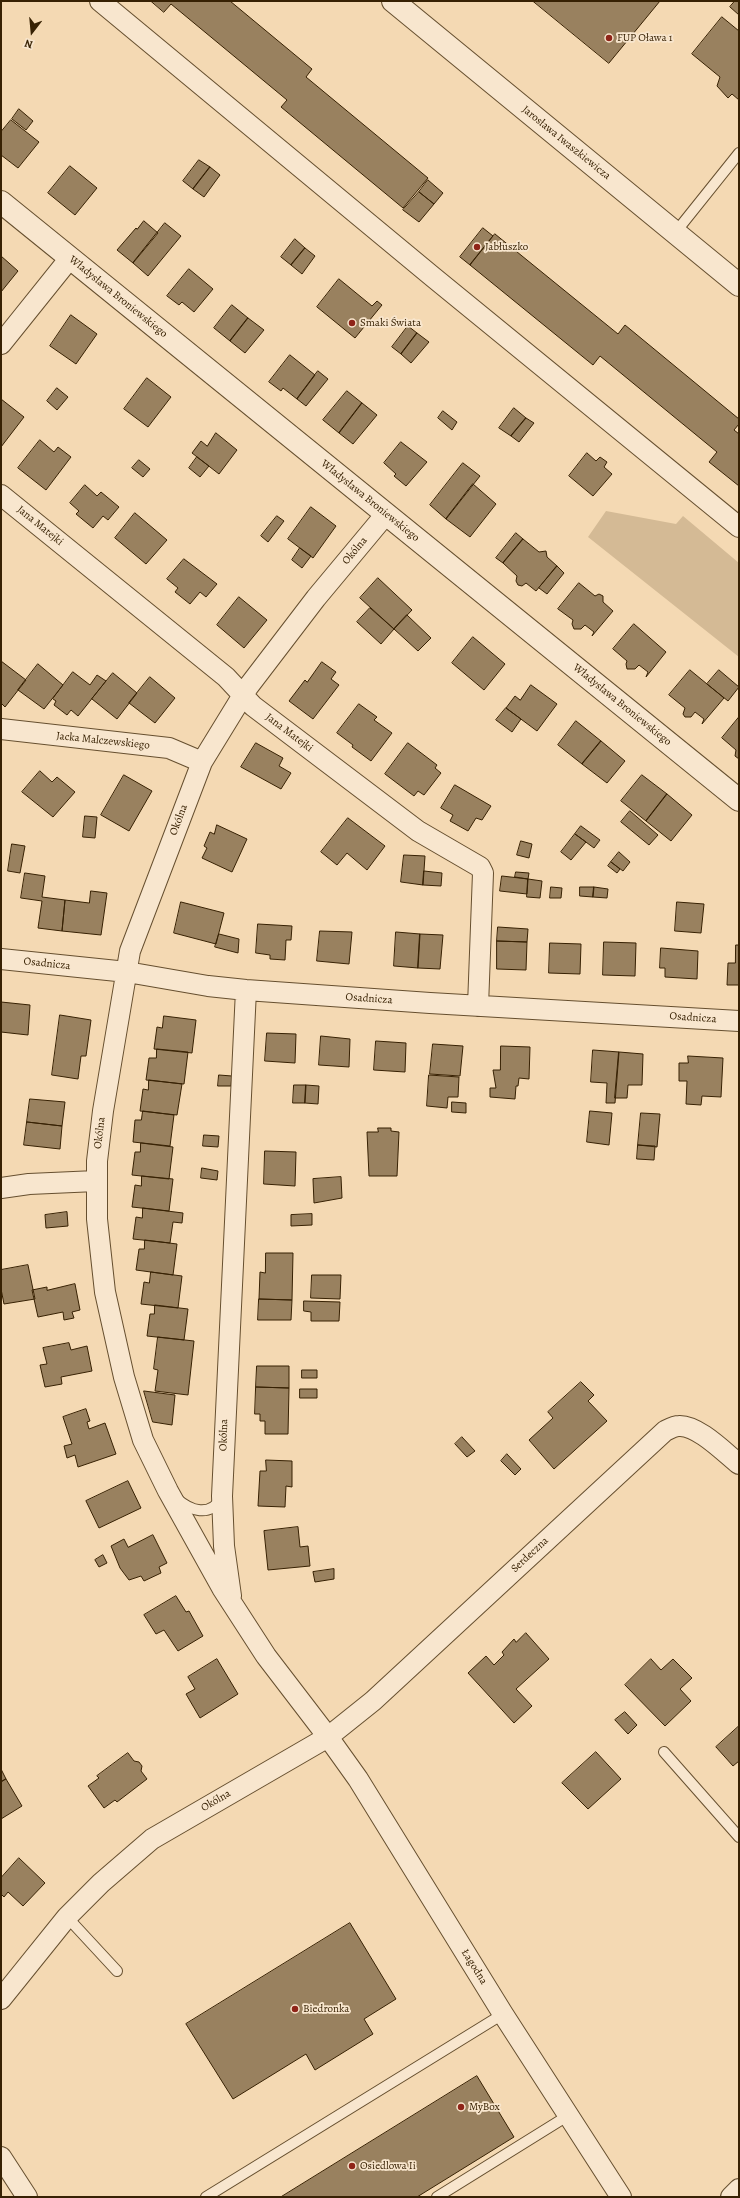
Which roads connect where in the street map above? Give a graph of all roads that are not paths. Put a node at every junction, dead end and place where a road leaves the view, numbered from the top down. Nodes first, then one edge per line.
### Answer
1 (100, 1) edge
2 (393, 1) edge
3 (739, 153) edge
4 (1, 202) edge
5 (675, 233) junction
6 (70, 258) junction
7 (739, 285) edge
8 (1, 344) edge
9 (1, 495) edge
10 (386, 514) junction
11 (739, 527) edge
12 (242, 694) junction
13 (1, 729) edge
14 (202, 762) junction
15 (739, 800) edge
16 (1, 959) edge
17 (127, 972) junction
18 (246, 990) junction
19 (478, 1006) junction
20 (739, 1021) edge
21 (96, 1181) junction
22 (1, 1188) edge
23 (739, 1464) edge
24 (168, 1491) junction
25 (222, 1496) junction
26 (232, 1602) junction
27 (328, 1737) junction
28 (664, 1752) dead end
29 (739, 1837) edge
30 (67, 1917) junction
31 (117, 1970) dead end
32 (1, 1999) edge
33 (503, 2014) junction
34 (569, 2116) junction
35 (1, 2157) edge
36 (739, 2189) edge
37 (27, 2197) edge
38 (206, 2197) edge
39 (437, 2197) edge
40 (621, 2197) edge
41 (731, 2197) edge

1 - 11 street
2 - 5 street, Jarosława Iwaszkiewicza
3 - 5 lane
4 - 6 street, Władysława Broniewskiego
5 - 7 street, Jarosława Iwaszkiewicza
6 - 8 street
6 - 10 street, Władysława Broniewskiego
9 - 12 street, Jana Matejki
10 - 12 street, Okólna
10 - 15 street, Władysława Broniewskiego
12 - 14 street, Okólna
12 - 19 street, Jana Matejki
13 - 14 street, Jacka Malczewskiego
14 - 17 street, Okólna
16 - 17 street, Osadnicza
17 - 18 street, Osadnicza
17 - 21 street, Okólna
18 - 19 street, Osadnicza
18 - 25 street, Okólna
19 - 20 street, Osadnicza
21 - 22 street
21 - 24 street, Okólna
23 - 27 street, Serdeczna
24 - 25 lane, Okólna
24 - 26 street, Okólna
25 - 26 street, Okólna
26 - 27 street, Okólna
27 - 30 street, Okólna
27 - 33 street, Łagodna
28 - 29 lane
30 - 31 lane
30 - 32 street, Okólna
33 - 34 street, Łagodna
33 - 38 lane
34 - 39 lane
34 - 40 street, Łagodna
35 - 37 street
36 - 41 street

